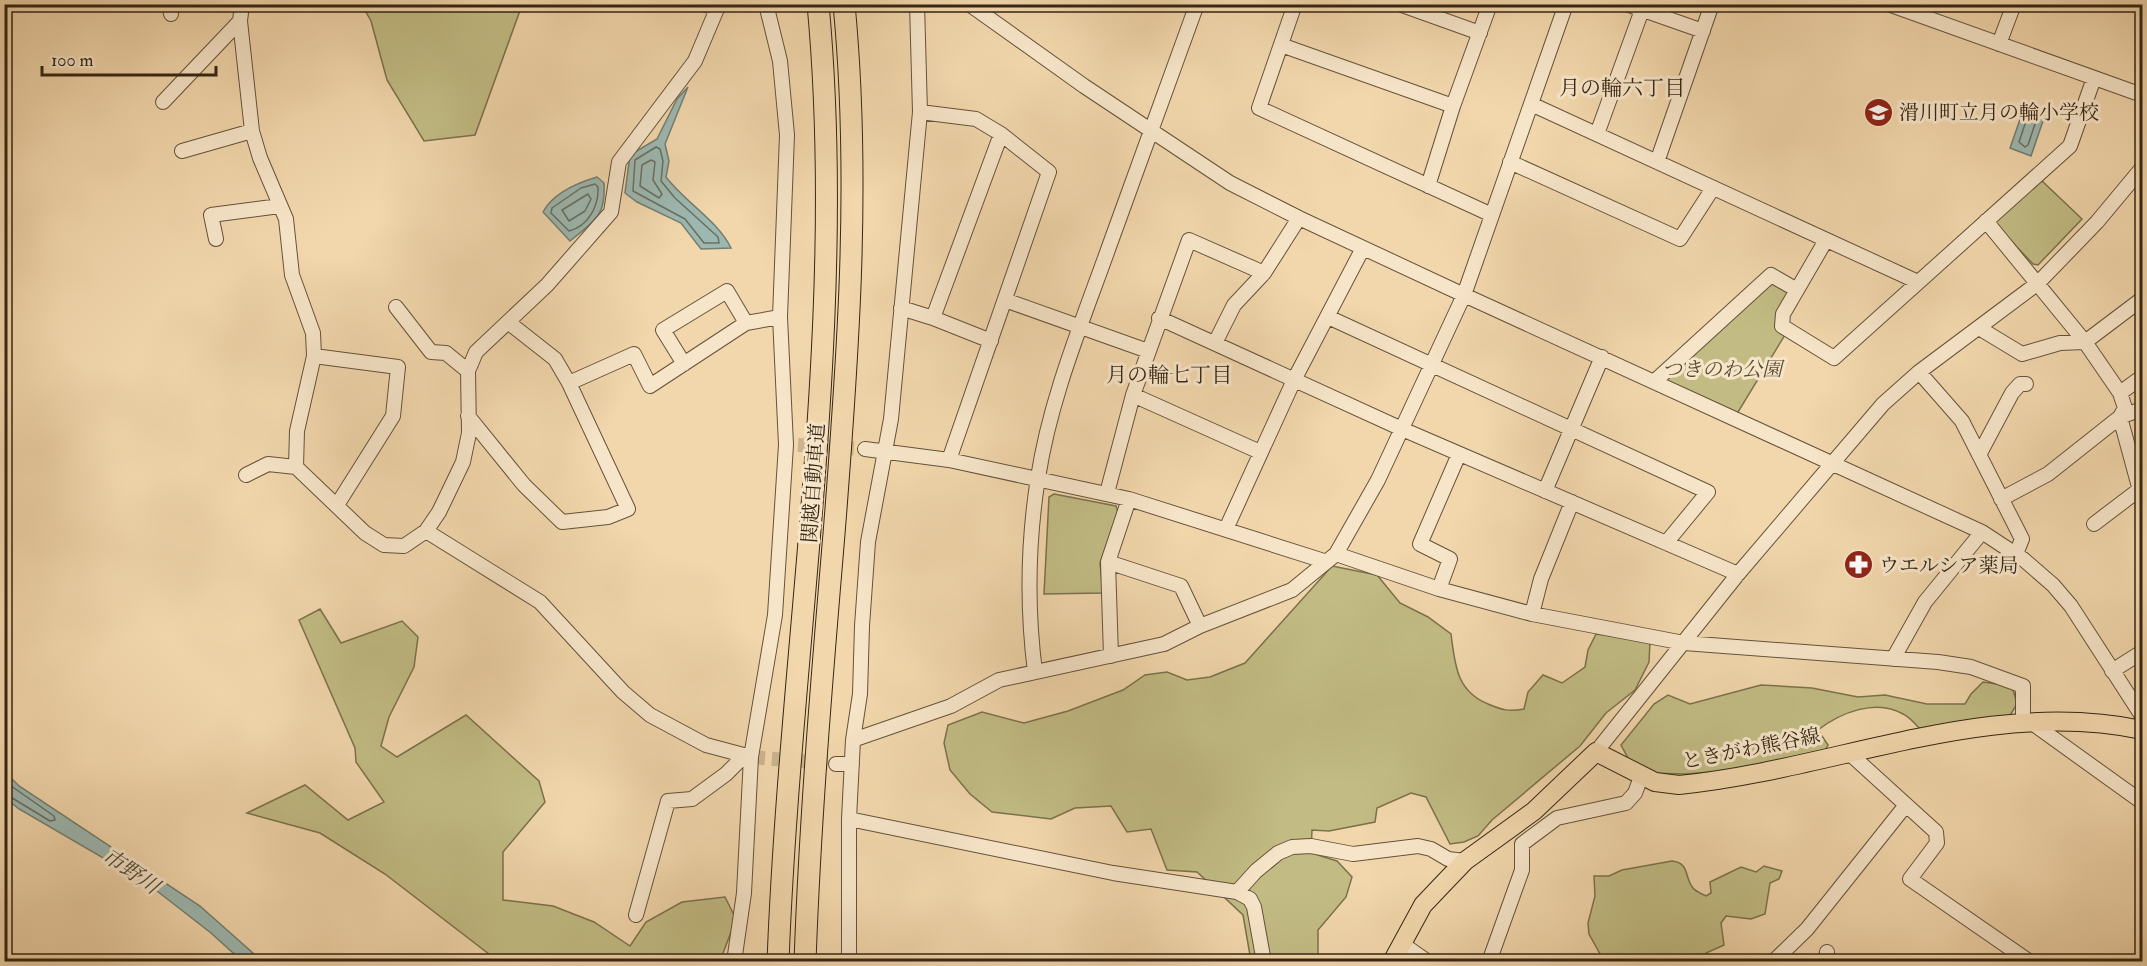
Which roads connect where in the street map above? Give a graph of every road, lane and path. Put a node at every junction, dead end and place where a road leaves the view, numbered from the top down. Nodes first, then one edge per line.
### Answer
1 (242, 4) edge
2 (702, 4) edge
3 (766, 4) edge
4 (818, 4) edge
5 (844, 4) edge
6 (917, 4) edge
7 (1197, 4) edge
8 (1399, 4) edge
9 (1490, 4) edge
10 (1566, 4) edge
11 (1626, 4) edge
12 (1712, 4) edge
13 (1888, 4) edge
14 (2014, 4) edge
15 (719, 6) edge
16 (974, 6) edge
17 (1290, 6) edge
18 (1642, 10) junction
19 (240, 21) junction
20 (1703, 31) junction
21 (1480, 33) junction
22 (1999, 44) junction
23 (1281, 45) junction
24 (2094, 78) junction
25 (2142, 95) edge
26 (163, 102) dead end
27 (1531, 104) junction
28 (1453, 106) junction
29 (920, 112) junction
30 (252, 131) junction
31 (1150, 131) junction
32 (1001, 134) junction
33 (1597, 134) junction
34 (182, 151) dead end
35 (1510, 162) junction
36 (1657, 162) junction
37 (2142, 168) edge
38 (1428, 186) junction
39 (1713, 188) junction
40 (280, 206) junction
41 (1492, 215) junction
42 (1299, 218) junction
43 (1986, 221) junction
44 (216, 239) dead end
45 (1826, 240) junction
46 (1363, 248) junction
47 (1264, 273) junction
48 (1918, 282) junction
49 (2038, 283) junction
50 (1797, 290) junction
51 (1464, 295) junction
52 (2142, 298) edge
53 (1005, 300) junction
54 (396, 307) dead end
55 (901, 308) junction
56 (780, 317) junction
57 (1328, 317) junction
58 (933, 318) junction
59 (1160, 318) junction
60 (508, 322) junction
61 (746, 323) junction
62 (1081, 327) junction
63 (1979, 328) junction
64 (991, 341) junction
65 (2085, 342) junction
66 (1215, 343) junction
67 (1148, 351) junction
68 (314, 356) junction
69 (1602, 357) junction
70 (684, 364) junction
71 (1431, 366) junction
72 (468, 370) junction
73 (1919, 372) junction
74 (2142, 377) edge
75 (1294, 380) junction
76 (1655, 381) junction
77 (569, 383) junction
78 (2026, 384) dead end
79 (2120, 393) junction
80 (1133, 395) junction
81 (2142, 409) edge
82 (468, 416) junction
83 (2120, 417) junction
84 (1401, 429) junction
85 (1572, 429) junction
86 (865, 449) tunnel mouth
87 (885, 450) junction
88 (1260, 452) junction
89 (1459, 454) junction
90 (1979, 455) junction
91 (949, 460) junction
92 (1832, 461) junction
93 (296, 467) junction
94 (246, 475) dead end
95 (1038, 477) junction
96 (2141, 488) edge
97 (1545, 491) junction
98 (1107, 493) junction
99 (1129, 499) junction
100 (2001, 499) junction
101 (1572, 502) junction
102 (337, 505) junction
103 (2094, 524) dead end
104 (1226, 529) junction
105 (426, 531) junction
106 (1982, 532) junction
107 (1666, 543) junction
108 (2016, 554) junction
109 (1330, 557) junction
110 (1108, 562) junction
111 (1738, 574) junction
112 (1439, 589) junction
113 (1532, 614) junction
114 (1200, 626) junction
115 (1684, 643) junction
116 (2142, 652) edge
117 (1111, 656) junction
118 (1893, 659) junction
119 (2112, 671) junction
120 (1035, 672) junction
121 (2142, 716) edge
122 (2028, 723) junction
123 (2142, 730) edge
124 (853, 740) junction
125 (1596, 752) junction
126 (1848, 753) junction
127 (748, 756) junction
128 (836, 764) tunnel mouth
129 (852, 764) junction
130 (1641, 777) junction
131 (2142, 802) edge
132 (1906, 805) junction
133 (849, 819) junction
134 (1466, 861) junction
135 (1237, 892) junction
136 (636, 915) dead end
137 (1401, 943) junction
138 (734, 962) edge
139 (778, 962) edge
140 (806, 962) edge
141 (849, 962) edge
142 (1264, 962) edge
143 (1392, 962) edge
144 (1428, 962) edge
145 (1489, 962) edge
146 (1773, 962) edge
147 (2030, 962) edge

1 - 19 street
2 - 15 street
3 - 56 street
4 - 139 highway, 関越自動車道
5 - 140 highway, 関越自動車道
6 - 29 street
7 - 31 street
8 - 21 street
9 - 21 street
10 - 27 street
11 - 18 street
12 - 20 street
13 - 22 street
14 - 22 street
15 - 60 street
16 - 31 street
17 - 23 street
18 - 20 street
18 - 33 street
19 - 26 street
19 - 30 street
20 - 36 street
21 - 28 street
22 - 24 street
23 - 28 street
23 - 38 street
24 - 25 street
24 - 43 street
27 - 33 street
27 - 35 street
28 - 38 street
29 - 32 street
29 - 55 street
30 - 34 street
30 - 40 street
31 - 42 street
31 - 62 street
32 - 53 street
32 - 58 street
33 - 36 street
35 - 39 street
35 - 41 street
36 - 39 street
37 - 49 street
38 - 41 street
39 - 45 street
40 - 44 street
40 - 68 street
41 - 51 street
42 - 46 street
42 - 47 street
43 - 48 street
43 - 49 street
45 - 48 street
45 - 50 street
46 - 51 street
46 - 57 street
47 - 59 street
47 - 66 street
48 - 50 street
49 - 63 street
49 - 65 street
50 - 76 street
51 - 69 street
51 - 71 street
52 - 65 street
53 - 62 street
53 - 64 street
54 - 72 street
55 - 58 street
55 - 87 street
56 - 61 street
56 - 127 street
57 - 71 street
57 - 75 street
58 - 64 street
59 - 66 street
59 - 67 street
60 - 72 street
60 - 77 street
61 - 70 street
61 - 70 street
62 - 67 street
62 - 95 street
63 - 65 street
63 - 73 street
64 - 91 street
65 - 79 street
66 - 75 street
67 - 80 street
68 - 93 street
68 - 102 street
69 - 76 street
69 - 85 street
70 - 77 street
71 - 84 street
71 - 85 street
72 - 82 street
73 - 90 street
73 - 92 street
74 - 79 street
75 - 84 street
75 - 88 street
76 - 92 street
77 - 82 street
78 - 90 street
79 - 83 street
80 - 88 street
80 - 98 street
81 - 83 street
82 - 105 street
83 - 96 street
83 - 100 street
84 - 89 street
84 - 109 street
85 - 97 street
85 - 107 street
86 - 87 street
87 - 91 street
87 - 124 street
88 - 104 street
89 - 97 street
89 - 112 street
90 - 100 street
91 - 95 street
92 - 106 street
92 - 111 street
93 - 94 street
93 - 102 street
95 - 98 street
95 - 120 street
96 - 103 street
97 - 101 street
98 - 99 street
99 - 104 street
99 - 110 street
100 - 108 street
101 - 107 street
101 - 113 street
102 - 105 street
104 - 109 street
105 - 127 street
106 - 108 street
106 - 118 street
107 - 111 street
108 - 119 street
109 - 112 street
109 - 114 street
110 - 114 street
110 - 117 street
111 - 115 street
112 - 113 street
113 - 115 street
114 - 117 street
115 - 118 street
115 - 125 street
116 - 119 street
117 - 120 street
118 - 122 street
119 - 121 street
120 - 124 street
122 - 123 main road, ときがわ熊谷線
122 - 126 main road, ときがわ熊谷線
122 - 131 street
124 - 129 street
125 - 130 main road, ときがわ熊谷線
125 - 134 main road
126 - 130 main road, ときがわ熊谷線
126 - 132 street
127 - 136 street
127 - 138 street
128 - 129 street
129 - 133 street
130 - 145 street
132 - 146 street
132 - 147 street
133 - 135 street
133 - 141 street
134 - 135 street
134 - 137 main road
135 - 142 street
137 - 143 main road
137 - 144 street

